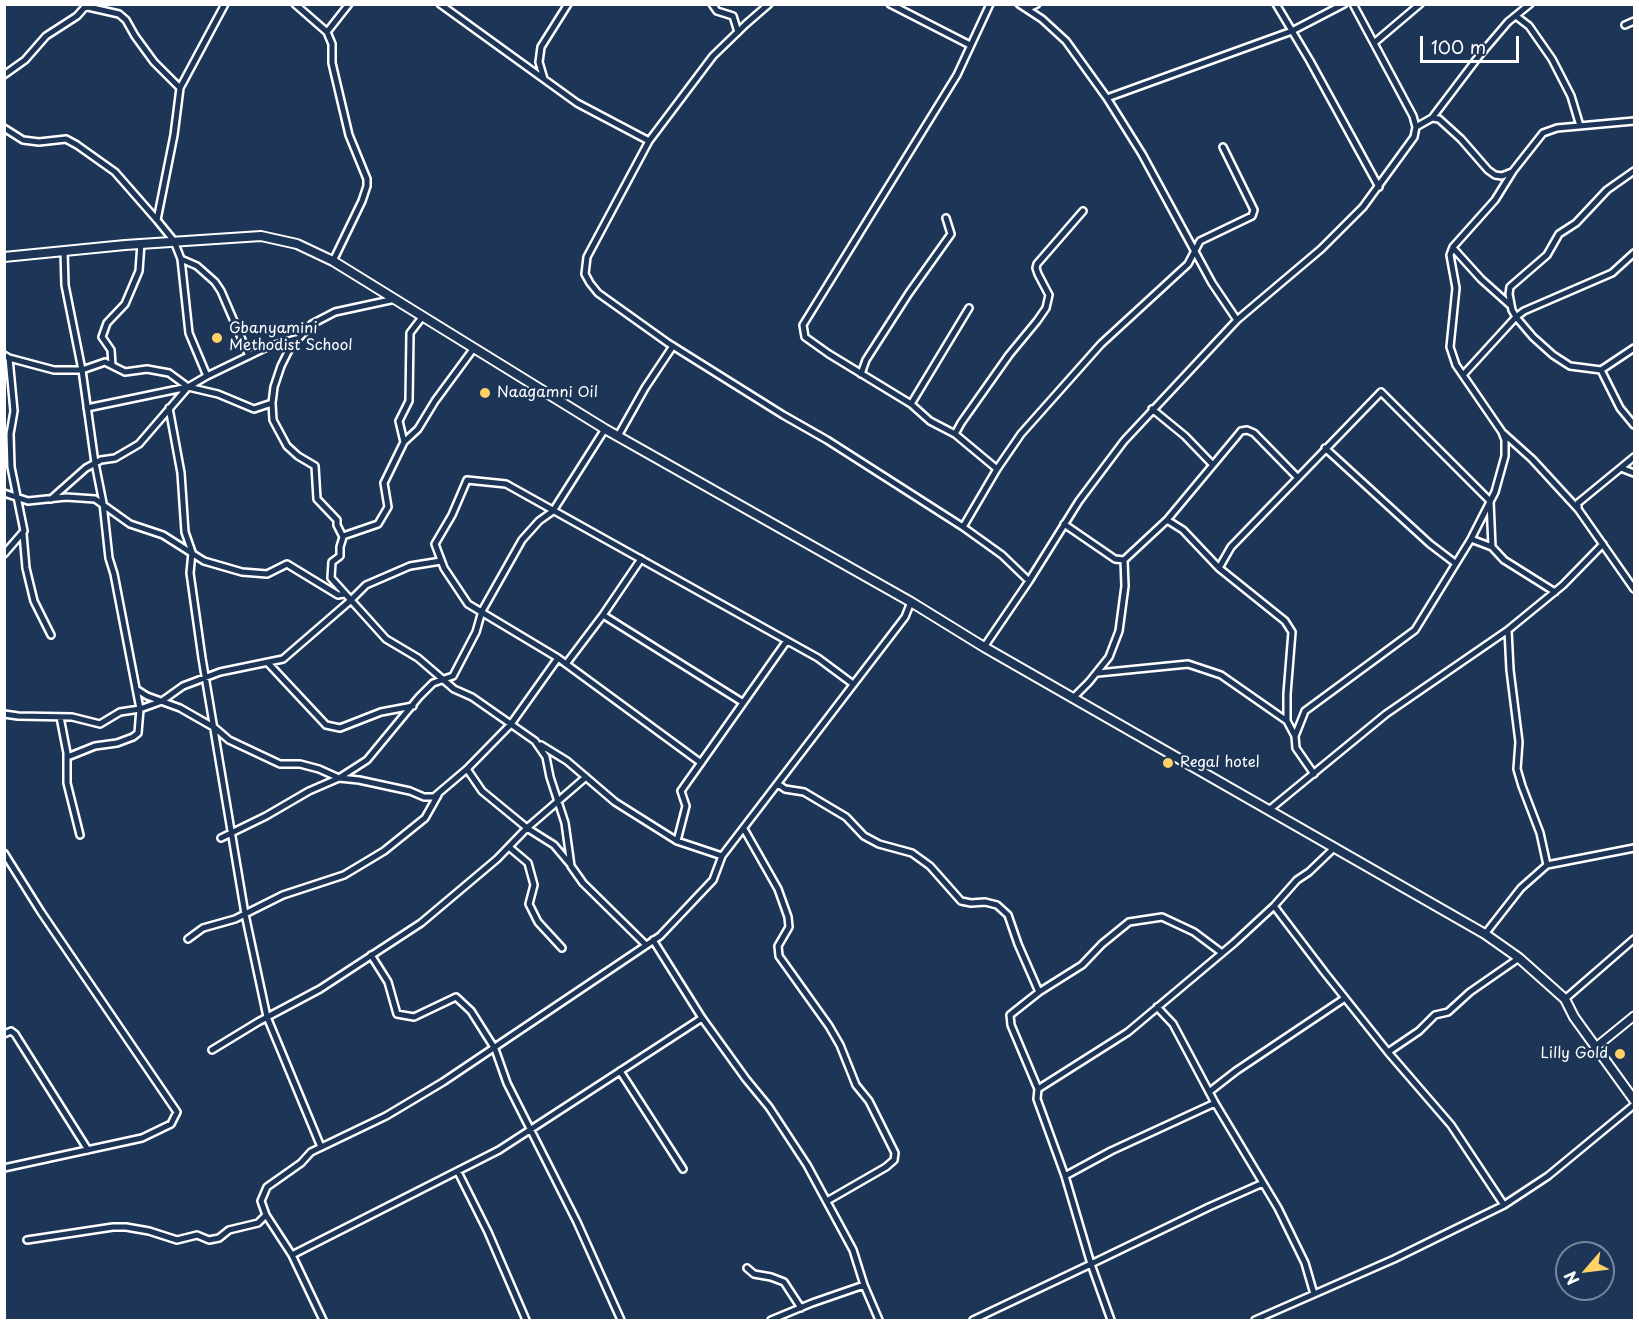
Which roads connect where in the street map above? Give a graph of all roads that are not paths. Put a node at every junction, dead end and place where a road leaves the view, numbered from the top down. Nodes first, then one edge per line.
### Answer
1 (225, 4) edge
2 (295, 4) edge
3 (349, 4) edge
4 (440, 4) edge
5 (568, 4) edge
6 (712, 4) edge
7 (770, 4) edge
8 (890, 4) edge
9 (990, 4) edge
10 (1019, 4) edge
11 (1037, 4) edge
12 (1276, 4) edge
13 (1344, 4) edge
14 (1353, 4) edge
15 (1420, 4) edge
16 (1530, 4) edge
17 (1027, 9) junction
18 (1516, 16) junction
19 (1635, 21) edge
20 (1625, 25) dead end
21 (1292, 31) junction
22 (327, 32) junction
23 (738, 32) junction
24 (1374, 44) junction
25 (970, 45) junction
26 (4, 75) edge
27 (545, 80) junction
28 (180, 88) junction
29 (1107, 98) junction
30 (1432, 118) junction
31 (1635, 121) edge
32 (1580, 126) junction
33 (4, 128) edge
34 (1416, 128) junction
35 (649, 141) junction
36 (1223, 147) dead end
37 (1513, 171) junction
38 (1635, 171) edge
39 (1379, 188) junction
40 (1083, 211) dead end
41 (946, 218) dead end
42 (157, 220) junction
43 (174, 241) junction
44 (141, 243) junction
45 (1453, 248) junction
46 (64, 251) junction
47 (1195, 252) junction
48 (1635, 253) edge
49 (4, 257) edge
50 (181, 259) junction
51 (333, 261) junction
52 (395, 299) junction
53 (1510, 305) junction
54 (969, 308) dead end
55 (423, 316) junction
56 (1516, 316) junction
57 (1237, 320) junction
58 (297, 339) junction
59 (674, 346) junction
60 (474, 348) junction
61 (1635, 348) edge
62 (249, 356) junction
63 (7, 357) edge
64 (112, 365) junction
65 (82, 370) junction
66 (1601, 370) junction
67 (861, 374) junction
68 (1463, 375) junction
69 (207, 376) junction
70 (188, 387) junction
71 (272, 404) junction
72 (911, 404) junction
73 (87, 408) junction
74 (170, 408) junction
75 (1152, 409) junction
76 (1635, 425) edge
77 (604, 429) junction
78 (1502, 432) junction
79 (955, 434) junction
80 (618, 436) junction
81 (404, 442) junction
82 (1324, 448) junction
83 (1635, 457) edge
84 (95, 463) junction
85 (1212, 464) junction
86 (1621, 468) junction
87 (997, 469) junction
88 (1635, 473) edge
89 (1298, 478) junction
90 (4, 493) edge
91 (17, 498) junction
92 (51, 500) junction
93 (1490, 501) junction
94 (103, 503) junction
95 (1578, 509) junction
96 (553, 511) junction
97 (1167, 520) junction
98 (1064, 524) junction
99 (963, 527) junction
100 (23, 534) junction
101 (343, 536) junction
102 (1472, 539) junction
103 (1603, 544) junction
104 (1492, 547) junction
105 (192, 552) junction
106 (4, 554) edge
107 (641, 559) junction
108 (1124, 560) junction
109 (441, 561) junction
110 (1455, 563) junction
111 (1219, 568) junction
112 (1029, 581) junction
113 (1635, 589) edge
114 (1555, 592) junction
115 (344, 594) junction
116 (350, 601) junction
117 (911, 602) junction
118 (482, 611) junction
119 (603, 615) junction
120 (1508, 630) junction
121 (51, 635) dead end
122 (786, 642) junction
123 (984, 647) junction
124 (558, 658) junction
125 (268, 663) junction
126 (566, 664) junction
127 (1098, 673) junction
128 (205, 678) junction
129 (442, 679) junction
130 (853, 684) junction
131 (136, 689) junction
132 (1073, 698) junction
133 (162, 701) junction
134 (742, 702) junction
135 (413, 706) junction
136 (140, 709) junction
137 (4, 714) edge
138 (60, 717) junction
139 (1287, 721) junction
140 (511, 724) junction
141 (214, 729) junction
142 (1295, 736) junction
143 (535, 741) junction
144 (70, 756) dead end
145 (701, 763) junction
146 (467, 769) junction
147 (1314, 774) junction
148 (586, 777) junction
149 (339, 778) junction
150 (778, 784) junction
151 (440, 792) junction
152 (558, 801) junction
153 (1269, 810) junction
154 (527, 828) junction
155 (744, 829) junction
156 (230, 832) junction
157 (80, 835) dead end
158 (221, 838) dead end
159 (677, 841) junction
160 (509, 847) junction
161 (1334, 848) junction
162 (1635, 848) edge
163 (4, 853) edge
164 (722, 856) junction
165 (1546, 865) junction
166 (571, 866) junction
167 (1274, 906) junction
168 (245, 914) junction
169 (1485, 934) junction
170 (188, 939) dead end
171 (653, 940) junction
172 (1634, 940) edge
173 (646, 945) junction
174 (562, 948) dead end
175 (1222, 952) junction
176 (371, 956) junction
177 (1519, 958) junction
178 (1039, 992) junction
179 (1345, 998) junction
180 (1565, 999) junction
181 (1157, 1007) junction
182 (1635, 1016) edge
183 (267, 1017) junction
184 (702, 1018) junction
185 (4, 1034) edge
186 (1596, 1047) junction
187 (495, 1049) junction
188 (212, 1050) dead end
189 (1388, 1052) junction
190 (620, 1071) junction
191 (1038, 1089) junction
192 (1209, 1092) junction
193 (1635, 1100) edge
194 (1215, 1102) junction
195 (1635, 1105) edge
196 (530, 1129) junction
197 (321, 1147) junction
198 (88, 1150) junction
199 (4, 1168) edge
200 (683, 1169) dead end
201 (458, 1172) junction
202 (1065, 1176) junction
203 (1263, 1183) junction
204 (827, 1201) junction
205 (1504, 1205) junction
206 (266, 1215) junction
207 (27, 1240) dead end
208 (292, 1255) junction
209 (1091, 1264) junction
210 (747, 1268) dead end
211 (864, 1285) junction
212 (1314, 1294) junction
213 (801, 1308) junction
214 (323, 1320) edge
215 (526, 1320) edge
216 (621, 1320) edge
217 (771, 1320) edge
218 (879, 1320) edge
219 (973, 1320) edge
220 (1111, 1320) edge
221 (1255, 1320) edge

1 - 28 street
2 - 22 street
3 - 22 street
4 - 27 street
5 - 27 street
6 - 23 street
7 - 23 street
8 - 25 street
9 - 25 street
10 - 17 street
11 - 17 street
12 - 21 street
13 - 21 street
14 - 24 street
15 - 24 street
16 - 18 street
17 - 29 street
18 - 30 street
18 - 32 street
19 - 20 street
21 - 29 street
21 - 39 street
22 - 51 street
23 - 35 street
24 - 34 street
25 - 67 street
26 - 28 street
27 - 35 street
28 - 42 street
29 - 47 street
30 - 34 street
30 - 37 street
31 - 32 street
32 - 37 street
33 - 42 street
34 - 39 street
35 - 59 street
36 - 47 street
37 - 45 street
38 - 53 street
39 - 57 street
40 - 79 street
41 - 67 street
42 - 43 street
43 - 44 main road
43 - 50 street
43 - 51 main road
44 - 46 main road
44 - 64 street
45 - 53 street
45 - 68 street
46 - 49 main road
46 - 65 street
47 - 57 street
47 - 87 street
48 - 56 street
50 - 62 street
50 - 69 street
51 - 52 main road
52 - 55 main road
52 - 58 street
53 - 56 street
54 - 72 street
55 - 60 main road
55 - 81 street
56 - 66 street
56 - 68 street
57 - 75 street
58 - 62 street
58 - 71 street
59 - 80 street
59 - 99 street
60 - 77 main road
60 - 81 street
61 - 66 street
62 - 69 street
63 - 65 street
63 - 91 street
64 - 65 street
64 - 70 street
65 - 73 street
66 - 76 street
67 - 72 street
68 - 78 street
69 - 70 street
70 - 71 street
70 - 73 street
70 - 74 street
71 - 101 street
72 - 79 street
73 - 84 street
74 - 84 street
74 - 105 street
75 - 85 street
75 - 98 street
77 - 80 main road
77 - 96 street
78 - 93 street
78 - 95 street
79 - 87 street
80 - 117 main road
81 - 101 street
82 - 89 street
82 - 93 street
82 - 110 street
83 - 86 street
84 - 92 street
84 - 94 street
85 - 89 street
85 - 97 street
86 - 88 street
86 - 95 street
87 - 99 street
89 - 111 street
90 - 91 street
91 - 92 street
91 - 100 street
92 - 94 street
93 - 102 street
93 - 104 street
94 - 105 street
94 - 131 street
95 - 103 street
96 - 107 street
96 - 109 street
96 - 118 street
97 - 108 street
97 - 111 street
98 - 108 street
98 - 112 street
99 - 112 street
100 - 106 street
100 - 121 street
101 - 115 street
102 - 104 street
102 - 110 street
103 - 113 street
103 - 114 street
104 - 114 street
105 - 115 street
105 - 128 street
107 - 119 street
107 - 122 street
108 - 127 street
109 - 116 street
109 - 118 street
110 - 142 street
111 - 139 street
112 - 123 street
114 - 120 street
115 - 116 street
116 - 125 street
116 - 129 street
117 - 123 main road
117 - 130 street
118 - 124 street
118 - 129 street
119 - 126 street
119 - 134 street
120 - 147 street
120 - 165 street
122 - 130 street
122 - 134 street
123 - 132 main road
124 - 126 street
124 - 140 street
125 - 128 street
125 - 135 street
126 - 145 street
127 - 132 street
127 - 139 street
128 - 133 street
128 - 141 street
129 - 135 street
129 - 140 street
130 - 150 street
131 - 133 street
131 - 136 street
132 - 153 main road
133 - 136 street
133 - 141 street
134 - 145 street
135 - 149 street
136 - 138 street
136 - 144 street
137 - 138 street
138 - 157 street
139 - 142 street
140 - 143 street
140 - 146 street
141 - 149 street
141 - 156 street
142 - 147 street
143 - 148 street
143 - 152 street
145 - 159 street
146 - 151 street
146 - 154 street
147 - 153 street
148 - 152 street
148 - 159 street
149 - 151 street
149 - 156 street
150 - 155 street
150 - 178 street
151 - 168 street
152 - 154 street
152 - 166 street
153 - 161 main road
154 - 160 street
154 - 166 street
155 - 164 street
155 - 204 street
156 - 158 street
156 - 168 street
159 - 164 street
160 - 174 street
160 - 176 street
161 - 167 street
161 - 169 main road
162 - 165 street
163 - 198 street
164 - 171 street
165 - 169 street
166 - 173 street
167 - 175 street
167 - 179 street
168 - 170 street
168 - 183 street
169 - 177 main road
171 - 173 street
171 - 184 street
172 - 180 street
173 - 187 street
175 - 178 street
175 - 181 street
176 - 183 street
176 - 187 street
177 - 180 main road
177 - 189 street
178 - 191 street
179 - 189 street
179 - 192 street
180 - 186 main road
181 - 191 street
181 - 192 street
182 - 186 street
183 - 188 street
183 - 197 street
184 - 190 street
184 - 204 street
185 - 198 street
186 - 193 main road
187 - 196 street
187 - 197 street
189 - 205 street
190 - 196 street
190 - 200 street
191 - 202 street
192 - 194 street
194 - 202 street
194 - 203 street
195 - 205 street
196 - 201 street
196 - 216 street
197 - 206 street
198 - 199 street
201 - 208 street
201 - 215 street
202 - 209 street
203 - 209 street
203 - 212 street
204 - 211 street
205 - 212 street
206 - 207 street
206 - 208 street
208 - 214 street
209 - 219 street
209 - 220 street
210 - 213 street
211 - 213 street
211 - 218 street
212 - 221 street
213 - 217 street

